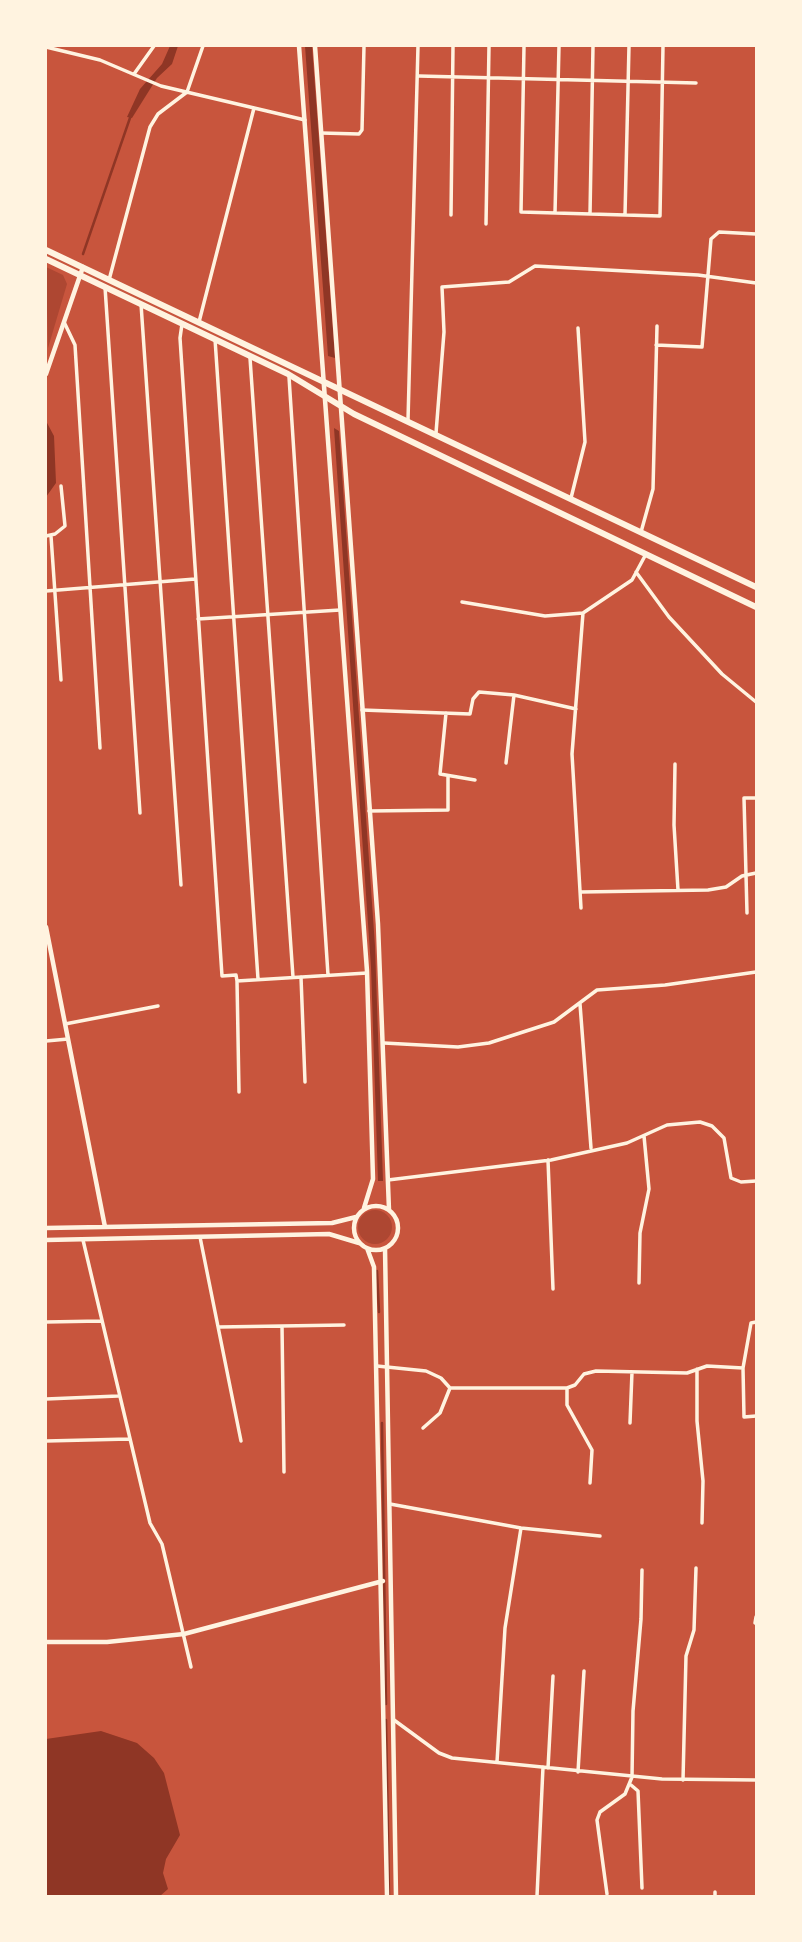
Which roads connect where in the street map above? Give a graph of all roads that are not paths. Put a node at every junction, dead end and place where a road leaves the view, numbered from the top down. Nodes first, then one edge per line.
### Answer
1 (154, 46) edge
2 (203, 46) edge
3 (299, 46) edge
4 (315, 46) edge
5 (365, 46) edge
6 (418, 46) edge
7 (453, 46) edge
8 (489, 46) edge
9 (524, 46) edge
10 (559, 46) edge
11 (593, 46) edge
12 (629, 46) edge
13 (663, 46) edge
14 (46, 47) edge
15 (134, 74) junction
16 (418, 76) junction
17 (453, 77) junction
18 (488, 78) junction
19 (523, 79) junction
20 (558, 79) junction
21 (593, 80) junction
22 (628, 81) junction
23 (663, 82) junction
24 (696, 83) dead end
25 (187, 92) junction
26 (254, 108) junction
27 (305, 120) junction
28 (321, 133) junction
29 (555, 213) junction
30 (590, 214) junction
31 (451, 215) dead end
32 (625, 215) junction
33 (486, 224) dead end
34 (757, 234) edge
35 (46, 250) edge
36 (46, 259) edge
37 (83, 267) junction
38 (80, 275) junction
39 (708, 276) junction
40 (107, 283) junction
41 (757, 283) edge
42 (141, 304) junction
43 (64, 322) junction
44 (199, 322) junction
45 (183, 324) junction
46 (657, 326) dead end
47 (578, 328) dead end
48 (215, 339) junction
49 (656, 345) junction
50 (250, 356) junction
51 (46, 374) edge
52 (289, 374) junction
53 (323, 381) junction
54 (339, 388) junction
55 (325, 396) junction
56 (341, 406) junction
57 (408, 420) junction
58 (436, 433) junction
59 (61, 486) dead end
60 (571, 498) junction
61 (641, 532) junction
62 (46, 536) edge
63 (51, 536) junction
64 (646, 554) junction
65 (636, 572) junction
66 (195, 579) junction
67 (160, 582) junction
68 (125, 585) junction
69 (757, 587) edge
70 (90, 588) junction
71 (55, 591) junction
72 (46, 592) edge
73 (462, 602) dead end
74 (757, 607) edge
75 (341, 610) junction
76 (304, 612) junction
77 (583, 612) junction
78 (268, 615) junction
79 (234, 617) junction
80 (198, 619) junction
81 (61, 680) dead end
82 (514, 695) junction
83 (757, 702) edge
84 (576, 709) junction
85 (362, 710) junction
86 (446, 713) junction
87 (100, 748) dead end
88 (506, 764) dead end
89 (675, 764) dead end
90 (448, 777) junction
91 (475, 780) dead end
92 (757, 798) edge
93 (369, 811) junction
94 (140, 813) dead end
95 (757, 873) edge
96 (745, 875) junction
97 (181, 885) dead end
98 (678, 890) junction
99 (580, 892) junction
100 (581, 908) dead end
101 (747, 913) dead end
102 (46, 927) edge
103 (757, 972) edge
104 (367, 973) junction
105 (328, 975) junction
106 (292, 977) junction
107 (301, 977) junction
108 (258, 979) junction
109 (237, 981) junction
110 (580, 1004) junction
111 (158, 1006) dead end
112 (65, 1024) junction
113 (68, 1040) junction
114 (46, 1041) edge
115 (384, 1043) junction
116 (305, 1082) dead end
117 (239, 1092) dead end
118 (644, 1136) junction
119 (591, 1149) junction
120 (548, 1160) junction
121 (388, 1180) junction
122 (757, 1181) edge
123 (364, 1208) junction
124 (389, 1210) junction
125 (356, 1217) junction
126 (105, 1227) junction
127 (46, 1228) edge
128 (200, 1237) junction
129 (83, 1239) junction
130 (46, 1240) edge
131 (359, 1243) junction
132 (367, 1248) junction
133 (385, 1248) junction
134 (639, 1283) dead end
135 (553, 1289) dead end
136 (101, 1321) junction
137 (46, 1322) edge
138 (757, 1322) edge
139 (344, 1325) dead end
140 (282, 1326) junction
141 (219, 1327) junction
142 (377, 1366) junction
143 (386, 1366) junction
144 (743, 1368) junction
145 (697, 1369) junction
146 (632, 1371) junction
147 (450, 1388) junction
148 (567, 1388) junction
149 (118, 1396) junction
150 (46, 1399) edge
151 (757, 1416) edge
152 (630, 1423) dead end
153 (423, 1428) dead end
154 (129, 1439) junction
155 (46, 1441) edge
156 (241, 1441) dead end
157 (284, 1472) dead end
158 (590, 1483) dead end
159 (390, 1504) junction
160 (702, 1522) dead end
161 (522, 1528) junction
162 (600, 1536) dead end
163 (696, 1568) dead end
164 (642, 1570) dead end
165 (383, 1581) junction
166 (757, 1617) edge
167 (755, 1623) dead end
168 (184, 1634) junction
169 (46, 1642) edge
170 (191, 1668) dead end
171 (584, 1671) dead end
172 (553, 1676) dead end
173 (393, 1710) junction
174 (384, 1711) junction
175 (393, 1719) junction
176 (498, 1762) junction
177 (545, 1768) junction
178 (578, 1772) junction
179 (632, 1777) junction
180 (683, 1780) junction
181 (757, 1780) edge
182 (631, 1785) junction
183 (642, 1888) dead end
184 (607, 1894) dead end
185 (387, 1896) edge
186 (396, 1896) edge
187 (537, 1896) edge

1 - 15 street
2 - 25 street
3 - 27 street
4 - 28 street
5 - 28 street
6 - 16 street
7 - 17 street
8 - 18 street
9 - 19 street
10 - 20 street
11 - 21 street
12 - 22 street
13 - 23 street
14 - 15 street
15 - 25 street
16 - 17 street
16 - 57 street
17 - 18 street
17 - 31 street
18 - 19 street
18 - 33 street
19 - 20 street
19 - 29 street
20 - 21 street
20 - 29 street
21 - 22 street
21 - 30 street
22 - 23 street
22 - 32 street
23 - 24 street
23 - 32 street
25 - 26 street
25 - 40 street
26 - 27 street
26 - 44 street
27 - 53 street
28 - 54 street
29 - 30 street
30 - 32 street
34 - 39 street
35 - 37 main road
36 - 38 main road
37 - 38 street
37 - 40 main road
38 - 40 main road
38 - 43 street
39 - 41 street
39 - 49 street
39 - 58 street
40 - 42 main road
40 - 44 main road
40 - 68 street
42 - 45 main road
42 - 67 street
43 - 51 street
43 - 70 street
44 - 53 main road
45 - 48 main road
45 - 66 street
46 - 49 street
47 - 60 street
48 - 50 main road
48 - 79 street
49 - 61 street
50 - 52 main road
50 - 78 street
52 - 55 main road
52 - 76 street
53 - 54 main road
53 - 55 street
54 - 56 street
54 - 57 main road
55 - 56 main road
55 - 75 street
56 - 64 main road
56 - 85 street
57 - 58 main road
58 - 60 main road
59 - 63 street
60 - 61 main road
61 - 69 main road
62 - 63 street
63 - 71 street
64 - 65 street
64 - 74 main road
65 - 77 street
65 - 83 street
66 - 67 street
66 - 80 street
67 - 68 street
67 - 97 street
68 - 70 street
68 - 94 street
70 - 71 street
70 - 87 street
71 - 72 street
71 - 81 street
73 - 77 street
75 - 76 street
75 - 104 street
76 - 78 street
76 - 105 street
77 - 84 street
78 - 79 street
78 - 106 street
79 - 80 street
79 - 108 street
80 - 109 street
82 - 84 street
82 - 86 street
82 - 88 street
84 - 99 street
85 - 86 street
85 - 93 street
86 - 90 street
89 - 98 street
90 - 91 street
90 - 93 street
92 - 96 street
93 - 115 street
95 - 96 street
96 - 98 street
96 - 101 street
98 - 99 street
99 - 100 street
102 - 112 street
103 - 110 street
104 - 105 street
104 - 123 street
105 - 107 street
106 - 107 street
106 - 108 street
107 - 116 street
108 - 109 street
109 - 117 street
110 - 115 street
110 - 119 street
111 - 112 street
112 - 113 street
113 - 114 street
113 - 126 street
115 - 121 street
118 - 119 street
118 - 122 street
118 - 134 street
119 - 120 street
120 - 121 street
120 - 135 street
121 - 124 street
123 - 124 street
123 - 125 street
124 - 133 street
125 - 126 street
125 - 131 street
126 - 127 street
128 - 129 street
128 - 131 street
128 - 141 street
129 - 130 street
129 - 136 street
131 - 132 street
132 - 133 street
132 - 142 street
133 - 143 street
136 - 137 street
136 - 149 street
138 - 144 street
139 - 140 street
140 - 141 street
140 - 157 street
141 - 156 street
142 - 143 street
142 - 165 street
143 - 147 street
143 - 159 street
144 - 145 street
144 - 151 street
145 - 146 street
145 - 160 street
146 - 148 street
146 - 152 street
147 - 148 street
147 - 153 street
148 - 158 street
149 - 150 street
149 - 154 street
154 - 155 street
154 - 168 street
159 - 161 street
159 - 173 street
161 - 162 street
161 - 176 street
163 - 180 street
164 - 179 street
165 - 168 street
165 - 174 street
166 - 167 street
168 - 169 street
168 - 170 street
171 - 178 street
172 - 177 street
173 - 174 street
173 - 175 street
174 - 185 street
175 - 176 street
175 - 186 street
176 - 177 street
177 - 178 street
177 - 187 street
178 - 179 street
179 - 180 street
179 - 182 street
180 - 181 street
182 - 183 street
182 - 184 street

